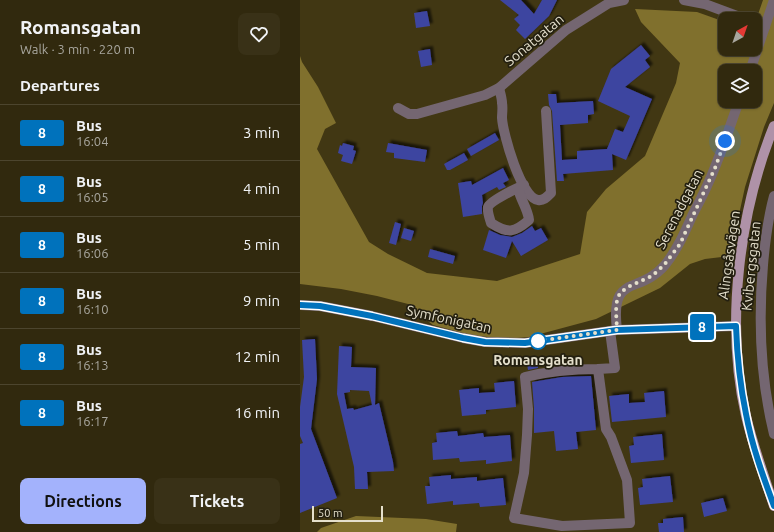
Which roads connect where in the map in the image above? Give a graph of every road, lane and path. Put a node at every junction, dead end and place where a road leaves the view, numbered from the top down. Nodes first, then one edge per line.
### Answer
1 (624, 0) edge
2 (684, 0) edge
3 (774, 0) edge
4 (608, 2) edge
5 (726, 12) edge
6 (762, 26) edge
7 (766, 27) junction
8 (753, 64) edge
9 (499, 88) junction
10 (398, 108) dead end
11 (736, 108) edge
12 (546, 111) dead end
13 (774, 126) edge
14 (521, 186) junction
15 (774, 196) edge
16 (300, 305) edge
17 (736, 326) junction
18 (613, 331) junction
19 (598, 369) junction
20 (774, 434) edge
21 (774, 506) edge

1 - 4 street, Sonatgatan
2 - 5 street
3 - 7 street
4 - 9 street, Sonatgatan
6 - 7 street
7 - 8 street
9 - 10 street, Sonatgatan
9 - 14 street
11 - 18 street, Serenadgatan
12 - 14 street
13 - 17 main road, Alingsåsvägen
14 - 14 street
15 - 20 street, Kvibergsgatan
16 - 18 street, Symfonigatan
17 - 18 street, Symfonigatan
17 - 21 main road, Alingsåsvägen
18 - 19 street
19 - 19 street

